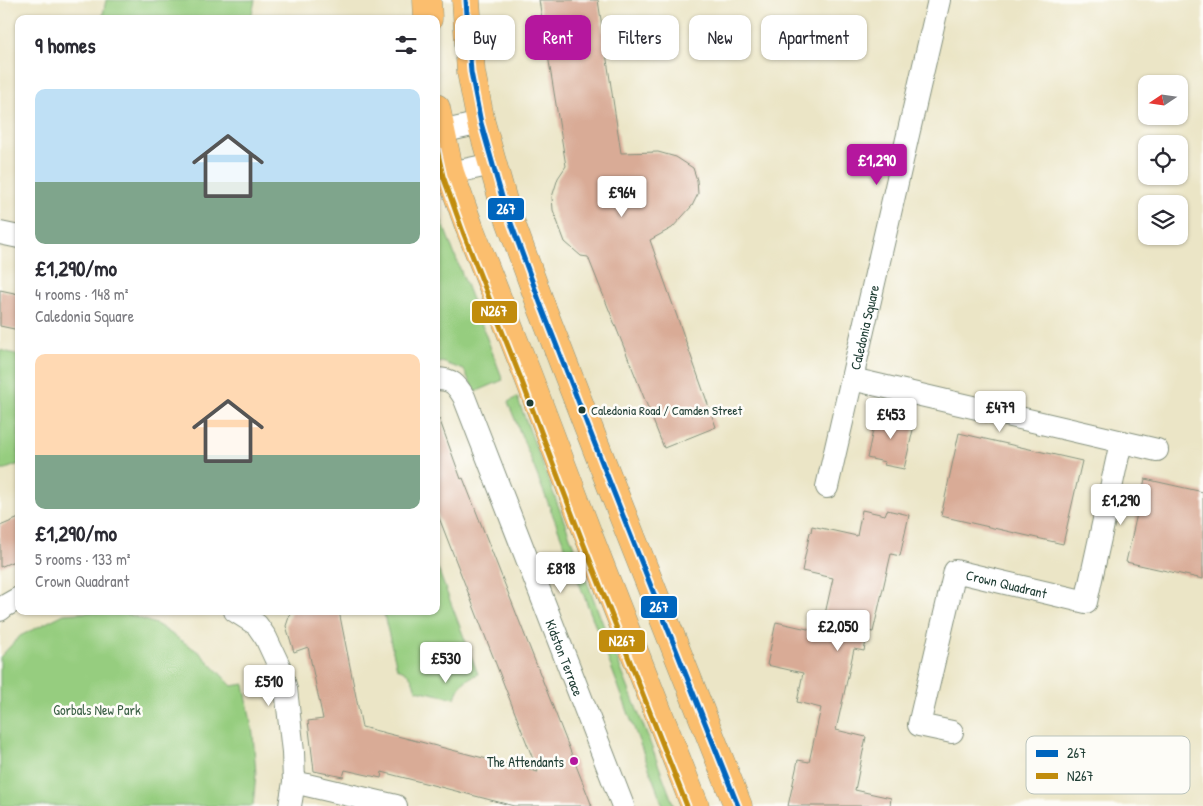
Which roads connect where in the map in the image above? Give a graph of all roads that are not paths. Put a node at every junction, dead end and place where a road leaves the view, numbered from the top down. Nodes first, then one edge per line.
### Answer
1 (427, 0) edge
2 (466, 0) edge
3 (939, 0) edge
4 (428, 15) edge
5 (481, 123) junction
6 (440, 124) edge
7 (440, 144) edge
8 (492, 164) junction
9 (443, 175) edge
10 (0, 233) edge
11 (15, 236) edge
12 (440, 379) edge
13 (852, 380) junction
14 (1121, 442) junction
15 (1157, 450) dead end
16 (827, 487) dead end
17 (15, 600) edge
18 (0, 610) edge
19 (241, 615) edge
20 (952, 732) dead end
21 (294, 782) junction
22 (290, 806) edge
23 (396, 806) edge
24 (623, 806) edge
25 (695, 806) edge
26 (738, 806) edge

1 - 4 main road
2 - 5 main road
3 - 13 street, Caledonia Square
5 - 6 street
5 - 8 main road
7 - 9 main road
8 - 9 street
8 - 26 main road
9 - 25 main road
10 - 11 street
12 - 24 street, Kidston Terrace
13 - 14 street, Caledonia Square
13 - 16 street
14 - 15 street, Caledonia Square
14 - 20 street, Crown Quadrant
17 - 18 street
19 - 21 street
21 - 22 street
21 - 23 street

